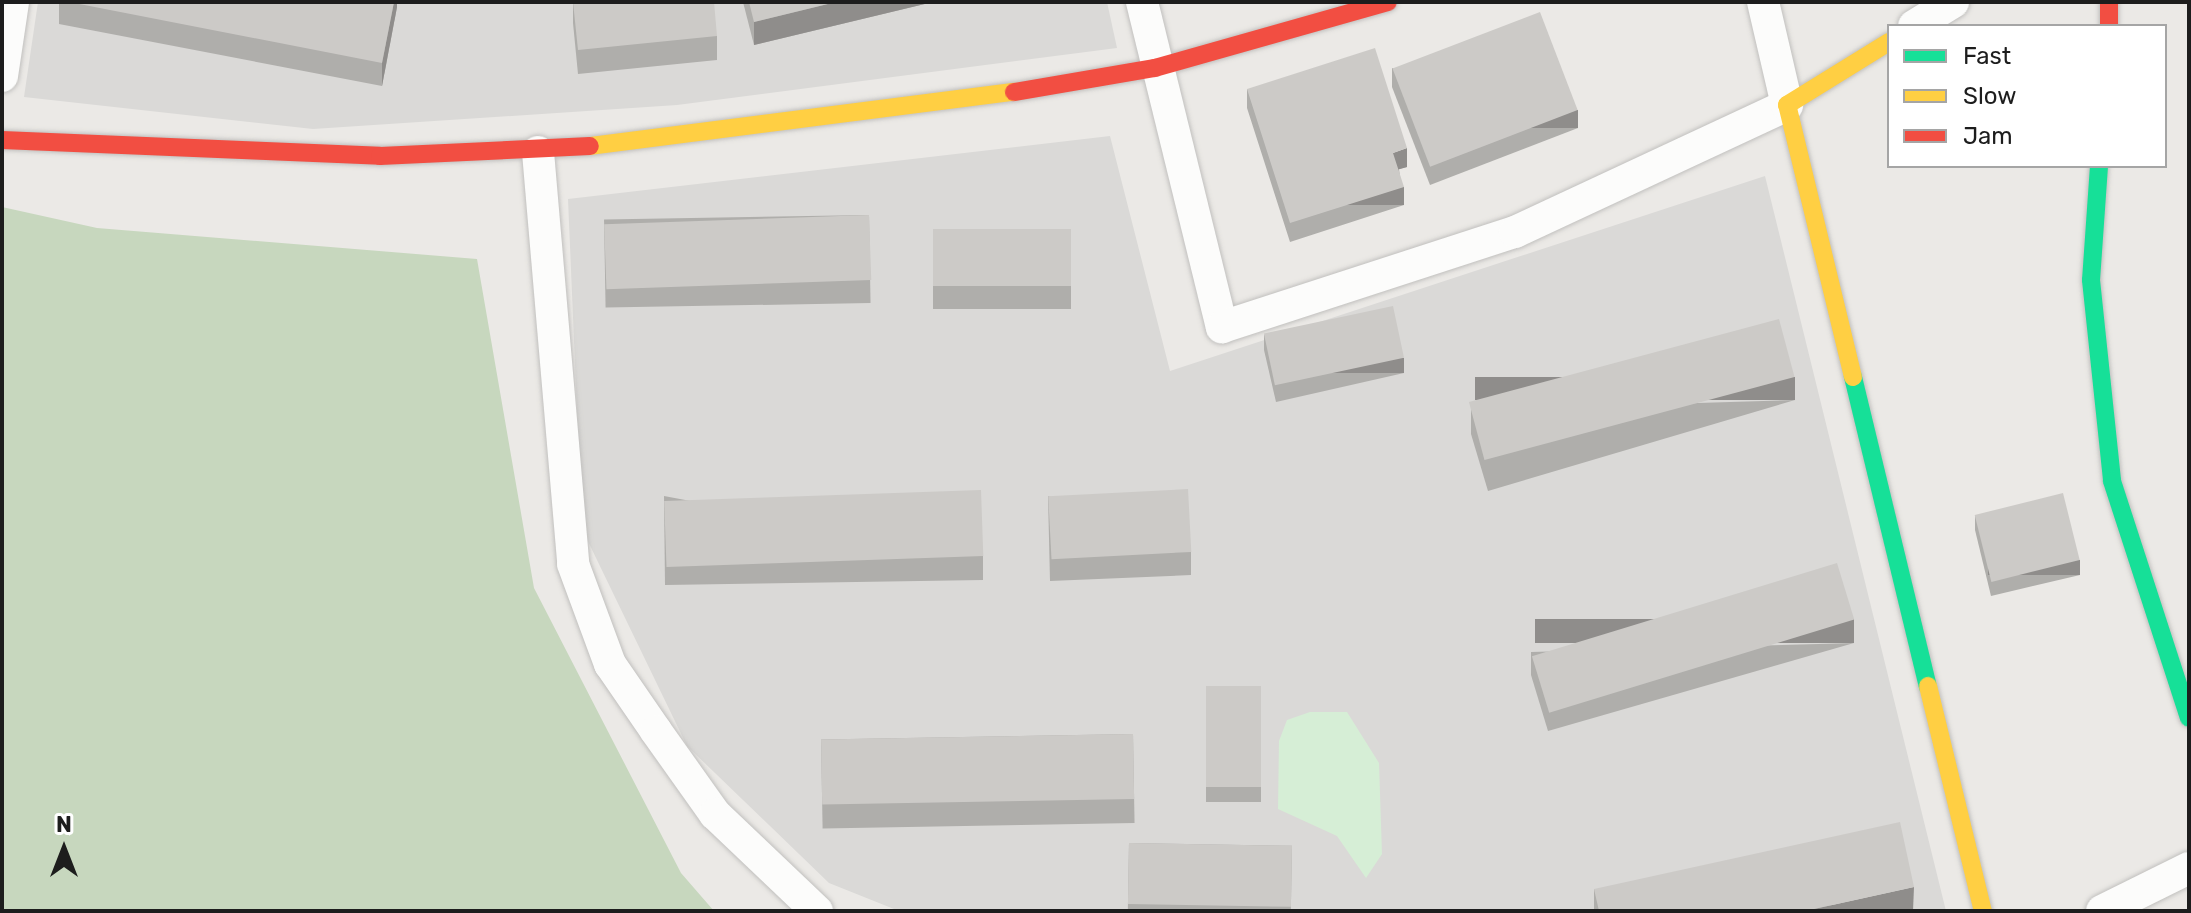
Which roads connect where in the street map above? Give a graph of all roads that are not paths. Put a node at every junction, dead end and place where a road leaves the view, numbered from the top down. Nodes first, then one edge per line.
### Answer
1 (13, 2) edge
2 (1142, 2) edge
3 (1388, 2) edge
4 (1763, 2) edge
5 (1953, 2) edge
6 (2109, 2) edge
7 (1917, 24) edge
8 (2109, 24) edge
9 (1887, 43) edge
10 (1155, 68) junction
11 (2, 76) edge
12 (1787, 105) junction
13 (2, 140) edge
14 (538, 152) junction
15 (2099, 168) edge
16 (2189, 718) edge
17 (2189, 868) edge
18 (817, 911) edge
19 (1983, 911) edge
20 (2102, 911) edge

1 - 11 street
2 - 10 street
3 - 10 street
4 - 12 street
5 - 7 street
6 - 8 street
9 - 12 street
10 - 12 street
10 - 14 street
12 - 19 street
13 - 14 street
14 - 18 street
15 - 16 street
17 - 20 street

